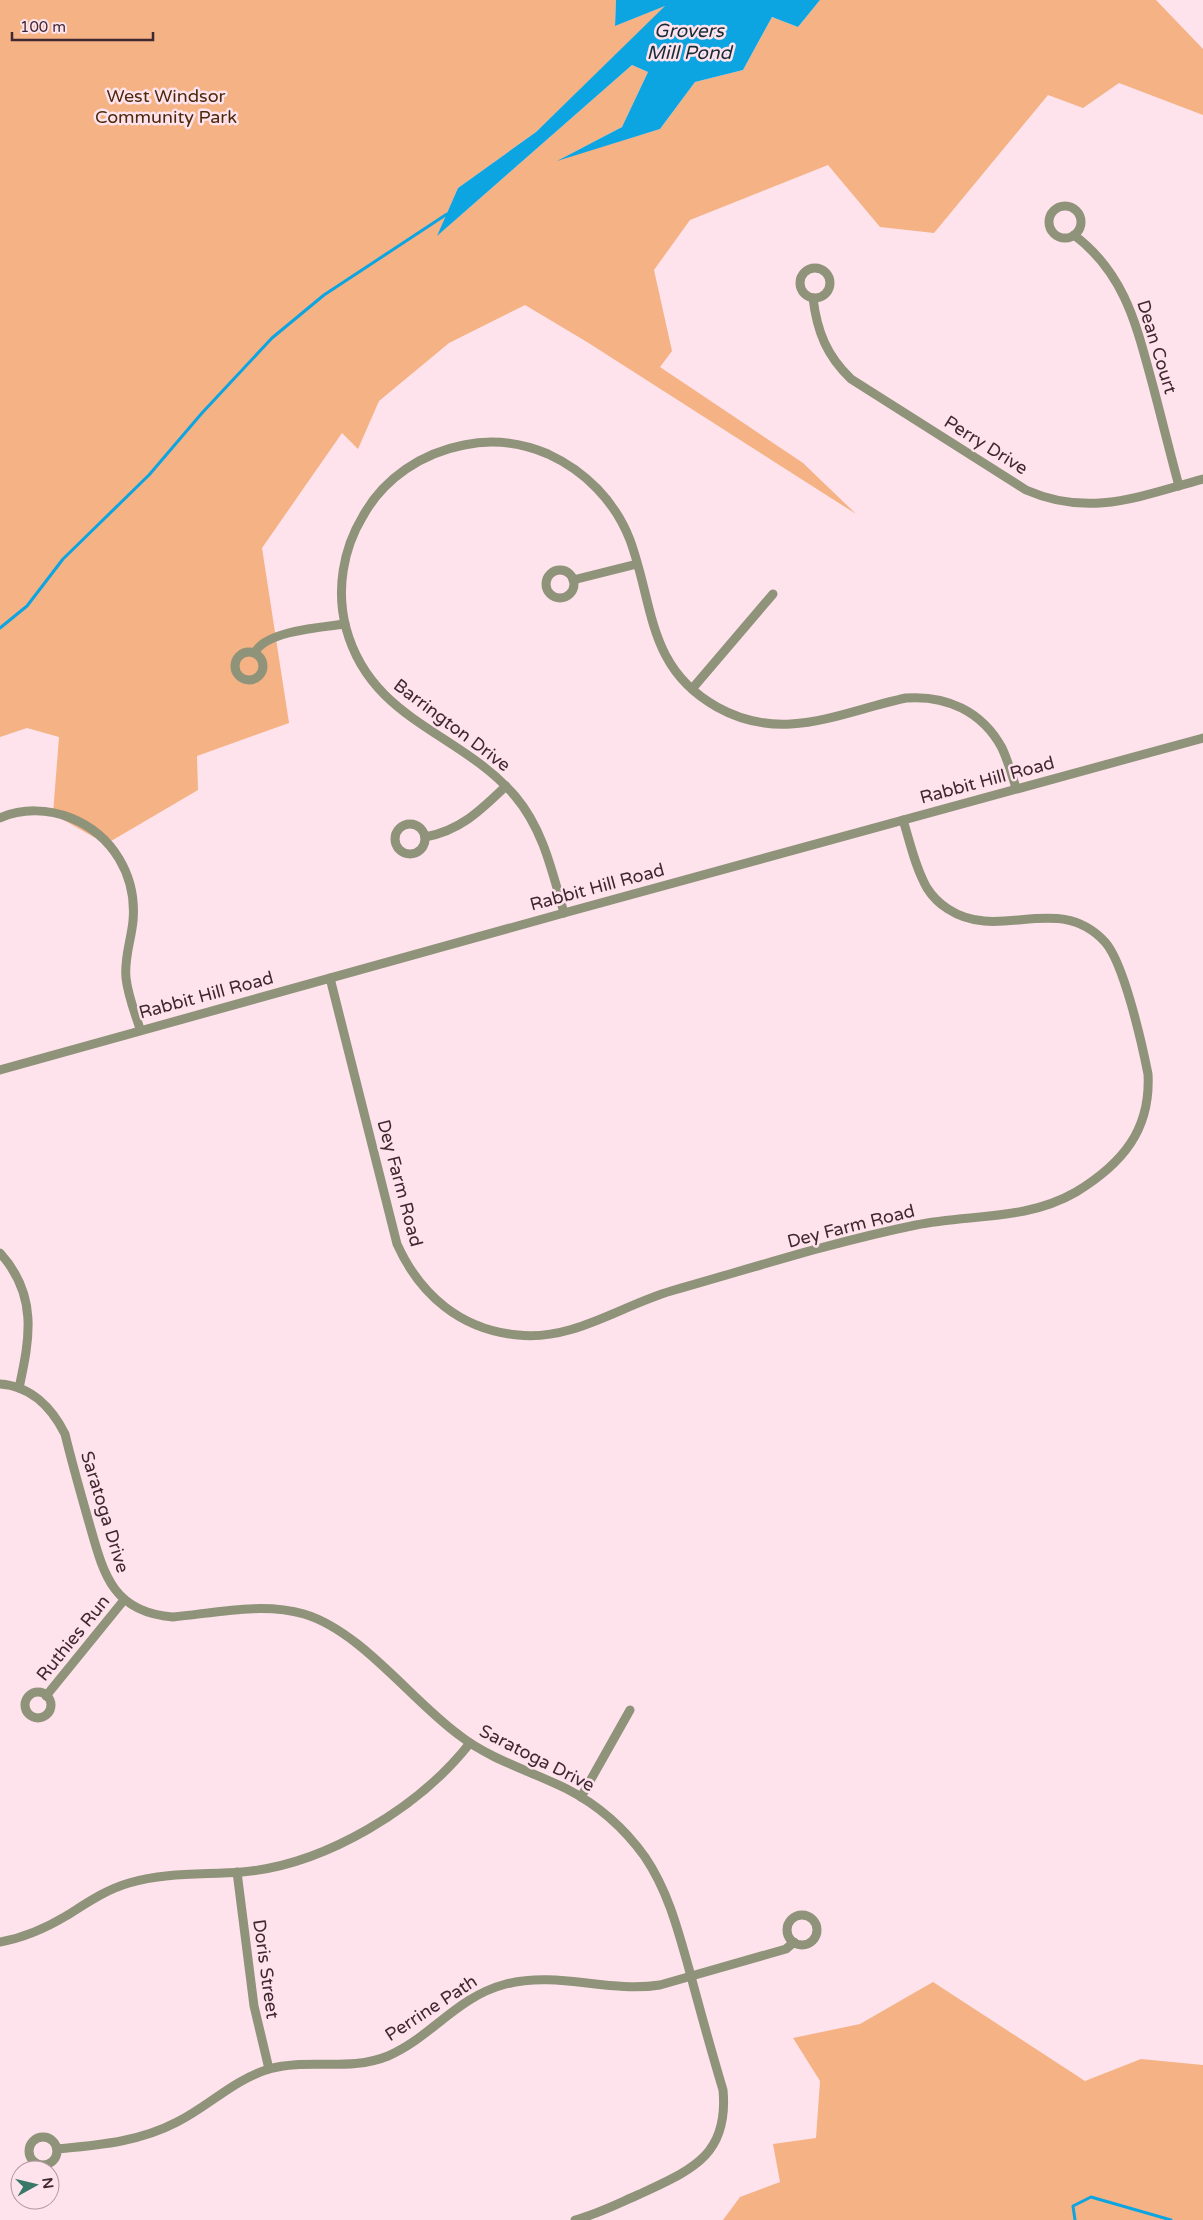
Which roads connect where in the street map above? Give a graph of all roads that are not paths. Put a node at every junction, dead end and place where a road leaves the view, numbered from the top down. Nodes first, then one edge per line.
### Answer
1 (1074, 235) dead end
2 (813, 298) dead end
3 (1203, 479) edge
4 (1179, 486) junction
5 (637, 564) junction
6 (573, 580) dead end
7 (773, 594) dead end
8 (345, 624) junction
9 (255, 653) dead end
10 (692, 689) junction
11 (1203, 738) edge
12 (506, 786) junction
13 (1016, 788) junction
14 (0, 818) edge
15 (904, 820) junction
16 (425, 838) dead end
17 (564, 912) junction
18 (330, 978) junction
19 (140, 1029) junction
20 (0, 1070) edge
21 (0, 1253) edge
22 (0, 1384) edge
23 (19, 1388) junction
24 (124, 1600) junction
25 (46, 1696) dead end
26 (630, 1710) dead end
27 (470, 1743) junction
28 (580, 1797) junction
29 (237, 1872) junction
30 (0, 1942) edge
31 (794, 1942) dead end
32 (691, 1976) junction
33 (269, 2069) junction
34 (57, 2149) dead end
35 (575, 2220) edge

1 - 4 street, Dean Court
2 - 4 street, Perry Drive
3 - 4 street, Perry Drive
5 - 6 street
5 - 8 street, Barrington Drive
5 - 10 street, Barrington Drive
7 - 10 street
8 - 9 street
8 - 12 street, Barrington Drive
10 - 13 street, Barrington Drive
11 - 13 street, Rabbit Hill Road
12 - 16 street
12 - 17 street, Barrington Drive
13 - 15 street, Rabbit Hill Road
14 - 19 street
15 - 17 street, Rabbit Hill Road
15 - 18 street, Dey Farm Road
17 - 18 street, Rabbit Hill Road
18 - 19 street, Rabbit Hill Road
19 - 20 street, Rabbit Hill Road
21 - 23 street
22 - 23 street, Saratoga Drive
23 - 24 street, Saratoga Drive
24 - 25 street, Ruthies Run
24 - 27 street, Saratoga Drive
26 - 28 street
27 - 28 street, Saratoga Drive
27 - 29 street
28 - 32 street, Saratoga Drive
29 - 30 street
29 - 33 street, Doris Street
31 - 32 street, Perrine Path
32 - 33 street, Perrine Path
32 - 35 street, Saratoga Drive
33 - 34 street, Perrine Path

